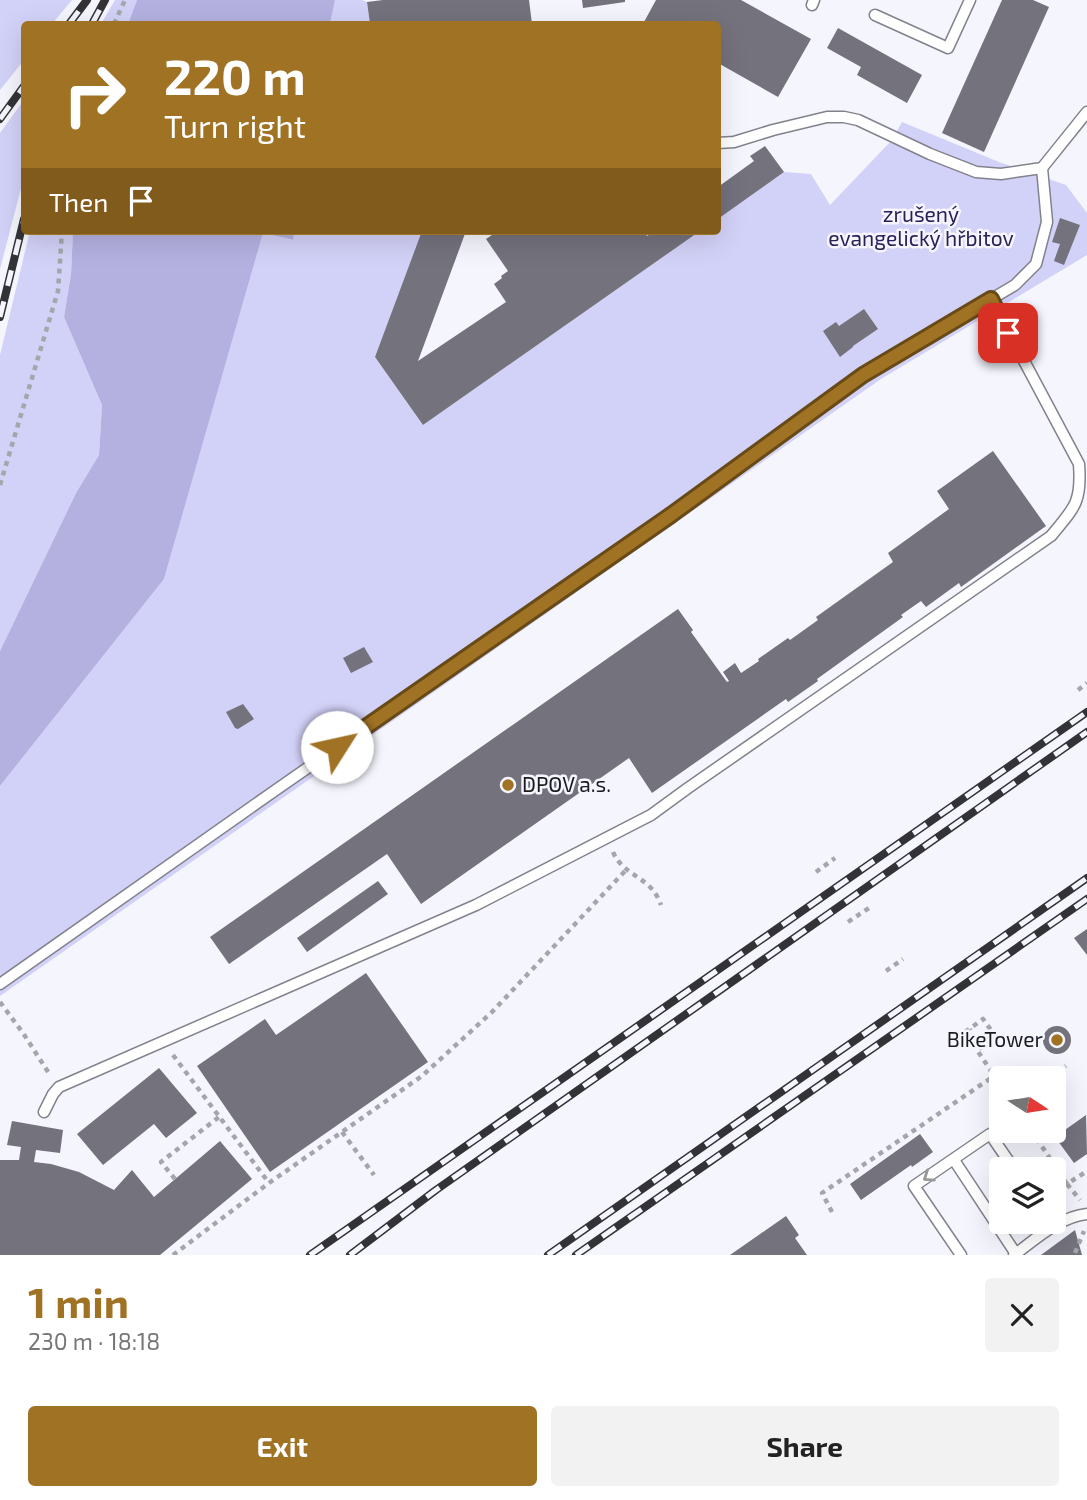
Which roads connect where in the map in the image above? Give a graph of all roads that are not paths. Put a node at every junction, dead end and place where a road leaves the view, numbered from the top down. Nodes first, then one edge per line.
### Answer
1 (970, 0) edge
2 (875, 15) dead end
3 (1087, 112) edge
4 (721, 142) edge
5 (1042, 168) junction
6 (991, 299) junction
7 (0, 985) edge
8 (44, 1112) dead end
9 (1006, 1157) edge
10 (954, 1160) junction
11 (1087, 1214) edge
12 (1066, 1218) edge
13 (1040, 1234) edge
14 (1015, 1254) edge
15 (961, 1255) edge

1 - 2 lane
3 - 5 lane
4 - 5 lane
5 - 6 lane
6 - 7 lane
6 - 8 lane
9 - 10 lane
10 - 14 lane
10 -> 15 lane
11 - 12 lane
13 - 14 lane

